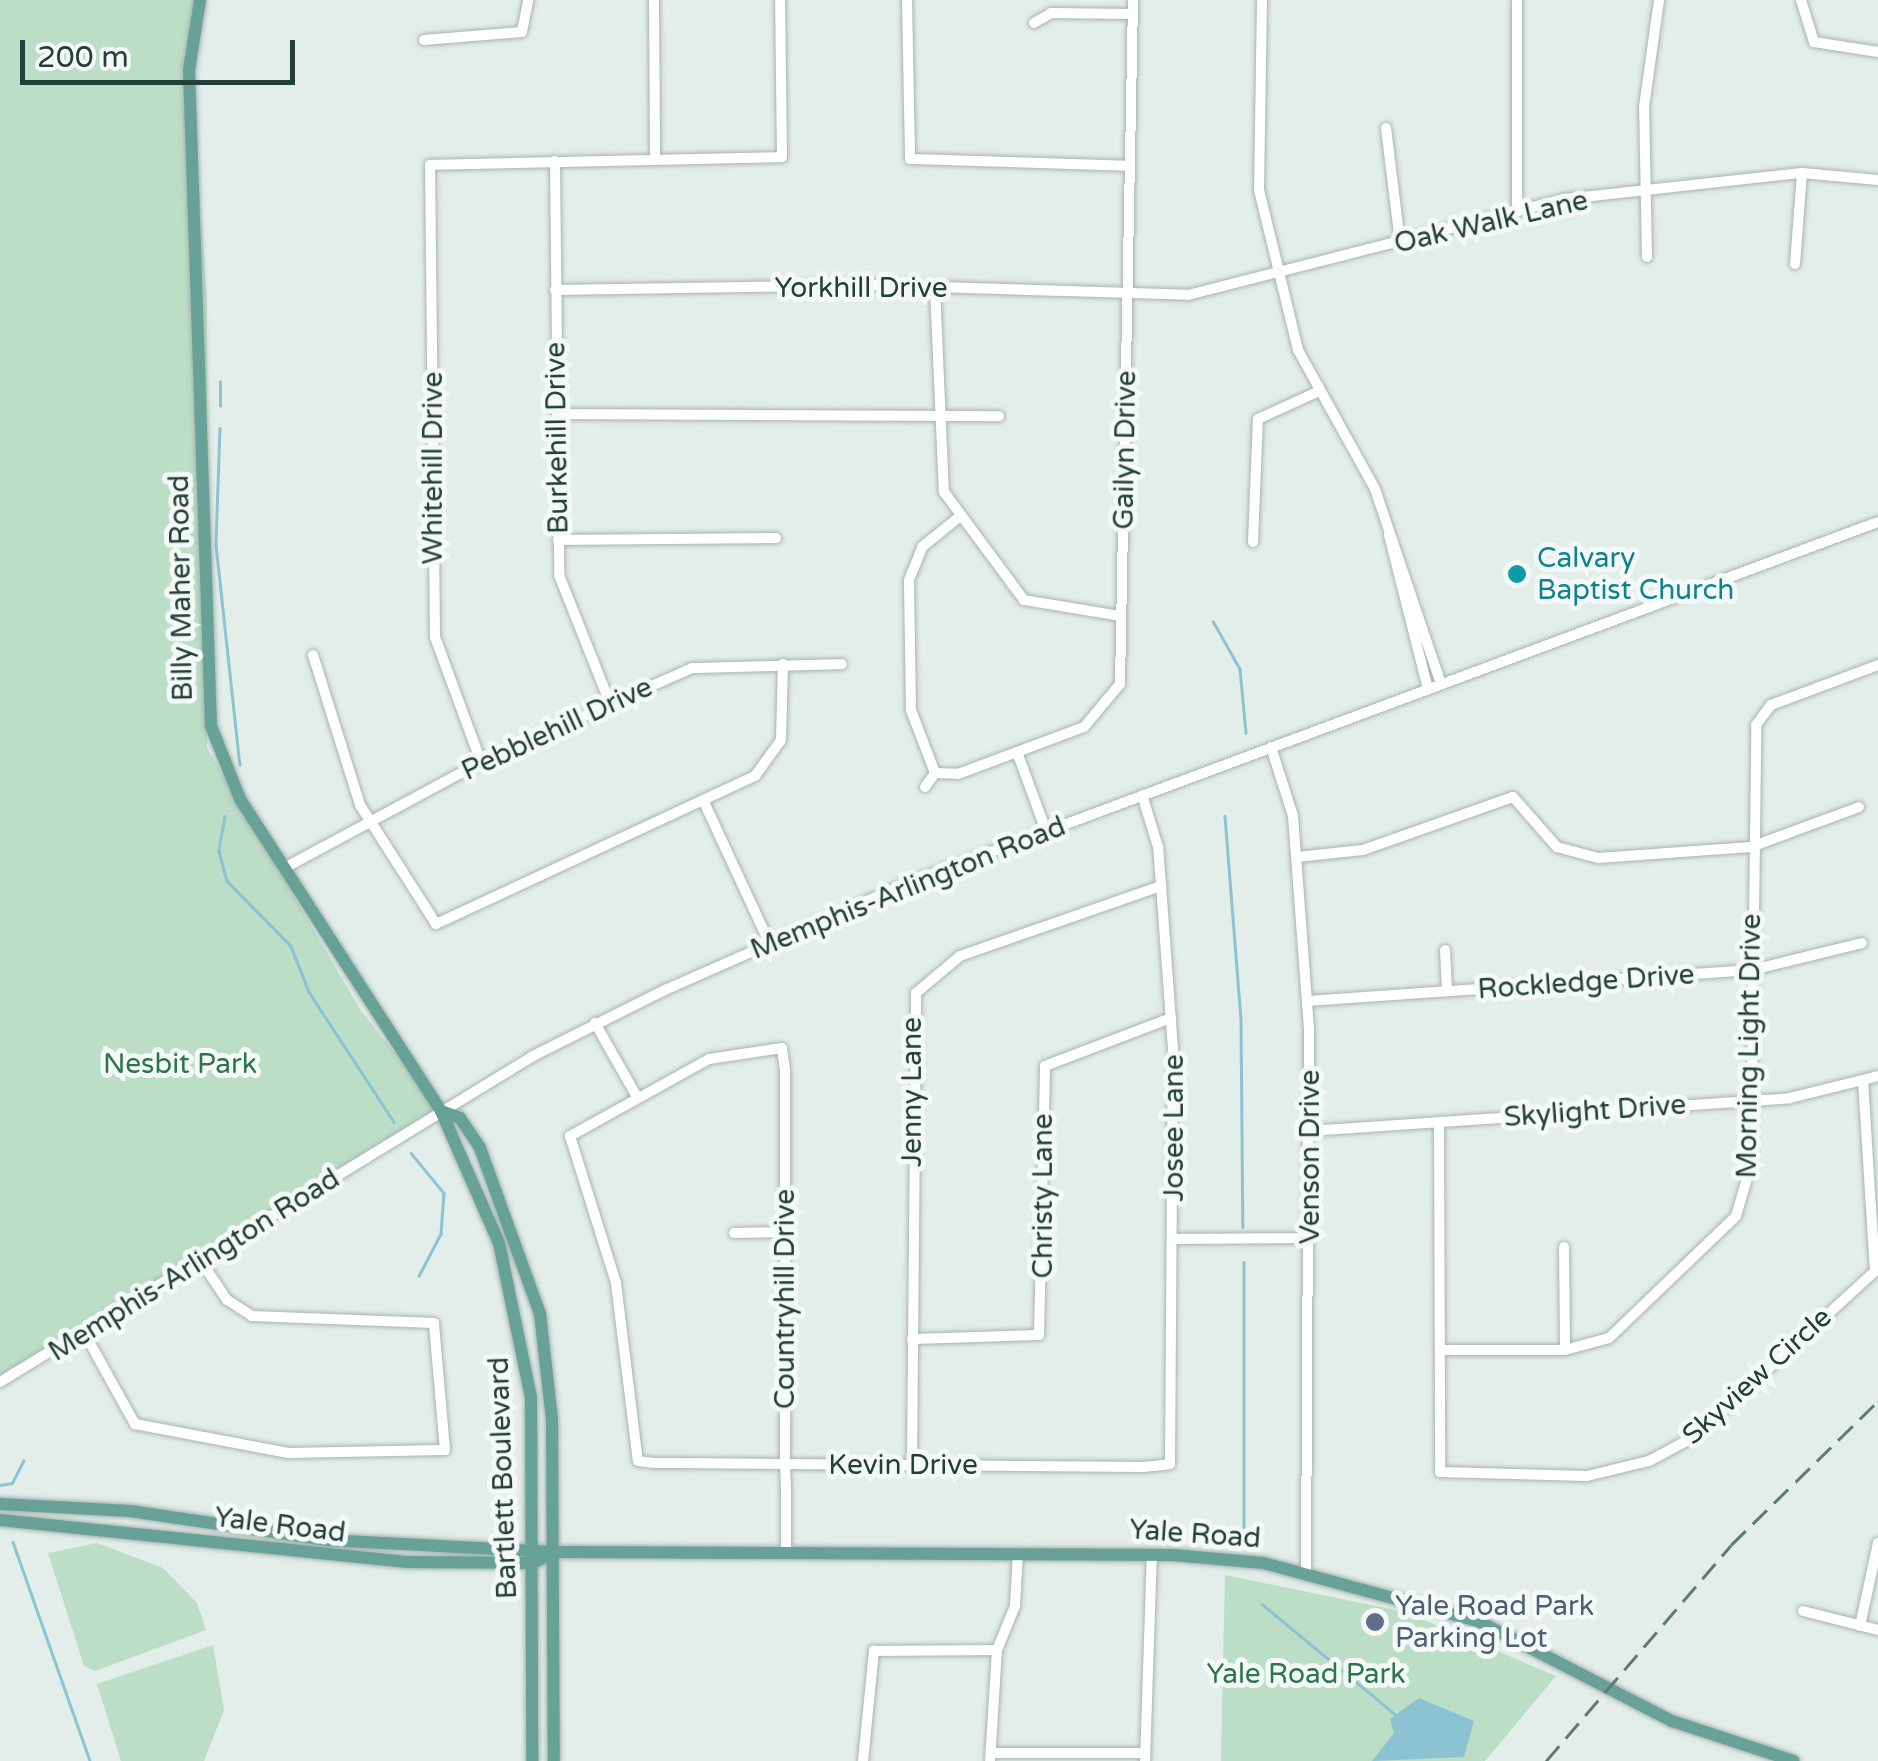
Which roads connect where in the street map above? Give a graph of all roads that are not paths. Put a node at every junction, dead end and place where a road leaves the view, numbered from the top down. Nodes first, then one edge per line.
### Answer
1 (200, 0) edge
2 (528, 0) edge
3 (654, 0) edge
4 (780, 0) edge
5 (907, 0) edge
6 (1132, 0) edge
7 (1262, 0) edge
8 (1516, 0) edge
9 (1659, 0) edge
10 (1801, 0) edge
11 (1132, 14) junction
12 (1034, 24) dead end
13 (424, 40) dead end
14 (1878, 52) edge
15 (1386, 128) dead end
16 (655, 160) junction
17 (554, 162) junction
18 (1130, 166) junction
19 (1802, 173) junction
20 (1878, 180) edge
21 (1646, 195) junction
22 (1517, 212) junction
23 (1400, 242) junction
24 (1647, 257) dead end
25 (1794, 264) dead end
26 (1279, 274) junction
27 (935, 288) junction
28 (555, 290) junction
29 (1128, 292) junction
30 (1168, 294) joint
31 (1317, 392) junction
32 (936, 410) junction
33 (557, 414) junction
34 (999, 416) dead end
35 (959, 517) junction
36 (1878, 522) edge
37 (1389, 534) junction
38 (776, 538) dead end
39 (558, 540) junction
40 (1253, 542) dead end
41 (1121, 616) junction
42 (313, 655) dead end
43 (783, 664) junction
44 (842, 664) dead end
45 (1878, 665) edge
46 (1441, 684) junction
47 (1428, 689) junction
48 (610, 703) junction
49 (1271, 748) junction
50 (1017, 752) junction
51 (481, 762) junction
52 (935, 773) junction
53 (1526, 786) dead end
54 (925, 788) dead end
55 (1142, 795) junction
56 (1521, 799) junction
57 (703, 800) junction
58 (1858, 807) dead end
59 (370, 823) junction
60 (1046, 831) junction
61 (1751, 847) junction
62 (1297, 857) junction
63 (290, 864) junction
64 (1161, 886) junction
65 (769, 942) junction
66 (1862, 943) dead end
67 (1444, 950) dead end
68 (1752, 970) junction
69 (1447, 992) junction
70 (1307, 1001) junction
71 (1171, 1018) junction
72 (596, 1023) junction
73 (1878, 1076) edge
74 (1863, 1080) junction
75 (637, 1097) junction
76 (1752, 1100) junction
77 (441, 1112) junction
78 (1439, 1122) junction
79 (1310, 1130) junction
80 (785, 1232) junction
81 (734, 1233) dead end
82 (1310, 1238) junction
83 (1174, 1239) junction
84 (1564, 1247) dead end
85 (202, 1264) junction
86 (540, 1314) junction
87 (520, 1319) junction
88 (86, 1336) junction
89 (912, 1338) junction
90 (1440, 1350) junction
91 (1566, 1350) junction
92 (0, 1382) edge
93 (786, 1464) junction
94 (1170, 1464) joint
95 (912, 1465) junction
96 (0, 1504) edge
97 (0, 1520) edge
98 (1878, 1543) edge
99 (532, 1545) junction
100 (786, 1550) junction
101 (554, 1552) junction
102 (1018, 1553) junction
103 (1152, 1554) junction
104 (532, 1563) junction
105 (1306, 1570) junction
106 (1803, 1610) dead end
107 (1860, 1626) junction
108 (1878, 1630) edge
109 (997, 1650) junction
110 (532, 1736) junction
111 (554, 1736) junction
112 (991, 1757) edge
113 (1145, 1757) edge
114 (532, 1761) edge
115 (554, 1761) edge
116 (863, 1761) edge
117 (1794, 1761) edge

1 - 63 main road, Billy Maher Road
2 - 13 street
3 - 16 street
4 - 16 street
5 - 18 street
6 - 11 street, Gailyn Drive
7 - 26 street
8 - 22 street
9 - 21 street
10 - 14 street
11 - 12 street
11 - 18 street, Gailyn Drive
15 - 23 street
16 - 17 street
17 - 28 street, Burkehill Drive
17 - 51 street, Whitehill Drive
18 - 29 street, Gailyn Drive
19 - 20 street, Oak Walk Lane
19 - 21 street, Oak Walk Lane
19 - 25 street
21 - 22 street, Oak Walk Lane
21 - 24 street
22 - 23 street, Oak Walk Lane
23 - 26 street, Oak Walk Lane
26 - 30 street, Oak Walk Lane
26 - 31 street
27 - 28 street, Yorkhill Drive
27 - 29 street, Yorkhill Drive
27 - 32 street
28 - 33 street, Burkehill Drive
29 - 30 street, Yorkhill Drive
29 - 41 street, Gailyn Drive
31 - 37 street
31 - 40 street
32 - 33 street
32 - 34 street
32 - 35 street
33 - 39 street, Burkehill Drive
35 - 41 street
35 - 52 street
36 - 46 street, Memphis-Arlington Road
37 - 46 street
37 - 47 street
38 - 39 street
39 - 48 street, Burkehill Drive
41 - 50 street, Gailyn Drive
42 - 59 street
43 - 44 street, Pebblehill Drive
43 - 48 street, Pebblehill Drive
43 - 57 street
45 - 61 street, Morning Light Drive
46 - 47 street, Memphis-Arlington Road
47 - 49 street, Memphis-Arlington Road
48 - 51 street, Pebblehill Drive
49 - 55 street, Memphis-Arlington Road
49 - 62 street, Venson Drive
50 - 52 street, Gailyn Drive
50 - 60 street
51 - 59 street, Pebblehill Drive
52 - 54 street
53 - 56 street
55 - 60 street, Memphis-Arlington Road
55 - 64 street, Josee Lane
56 - 61 street
56 - 62 street
57 - 59 street
57 - 65 street
58 - 61 street
59 - 63 street, Pebblehill Drive
60 - 65 street, Memphis-Arlington Road
61 - 68 street, Morning Light Drive
62 - 70 street, Venson Drive
63 - 77 main road, Billy Maher Road
64 - 71 street, Josee Lane
64 - 89 street, Jenny Lane
65 - 72 street, Memphis-Arlington Road
66 - 68 street, Rockledge Drive
67 - 69 street
68 - 69 street, Rockledge Drive
68 - 76 street, Morning Light Drive
69 - 70 street, Rockledge Drive
70 - 79 street, Venson Drive
71 - 83 street, Josee Lane
71 - 89 street, Christy Lane
72 - 75 street
72 - 77 street, Memphis-Arlington Road
73 - 74 street, Skylight Drive
74 - 76 street, Skylight Drive
74 - 90 street, Skyview Circle
75 - 80 street, Countryhill Drive
75 - 93 street, Kevin Drive
76 - 78 street, Skylight Drive
76 - 91 street, Morning Light Drive
77 - 85 street, Memphis-Arlington Road
77 - 86 main road, Bartlett Boulevard
77 - 87 main road, Bartlett Boulevard
78 - 79 street, Skylight Drive
78 - 90 street
79 - 82 street, Venson Drive
80 - 81 street
80 - 93 street, Countryhill Drive
82 - 83 street
82 - 105 street, Venson Drive
83 - 94 street, Josee Lane
84 - 91 street
85 - 88 street, Memphis-Arlington Road
85 - 88 street
86 - 87 main road
86 - 101 main road, Bartlett Boulevard
87 - 99 main road, Bartlett Boulevard
88 - 92 street, Memphis-Arlington Road
89 - 95 street, Jenny Lane
90 - 91 street, Morning Light Drive
93 - 95 street, Kevin Drive
93 - 100 street, Countryhill Drive
94 - 95 street, Kevin Drive
96 - 99 main road, Yale Road
97 - 104 main road, Yale Road
98 - 107 street
99 - 101 main road, Yale Road
99 - 104 main road, Bartlett Boulevard
100 - 101 main road, Yale Road
100 - 102 main road, Yale Road
101 - 104 main road, Yale Road
101 - 111 main road, Bartlett Boulevard
102 - 103 main road, Yale Road
102 - 109 street
103 - 105 main road, Yale Road
103 - 113 street
104 - 110 main road, Bartlett Boulevard
105 - 117 main road, Yale Road
106 - 107 street
107 - 108 street
109 - 112 street
109 - 116 street
110 - 111 main road
110 - 114 main road, Bartlett Boulevard
111 - 115 main road, Bartlett Boulevard
112 - 113 street

